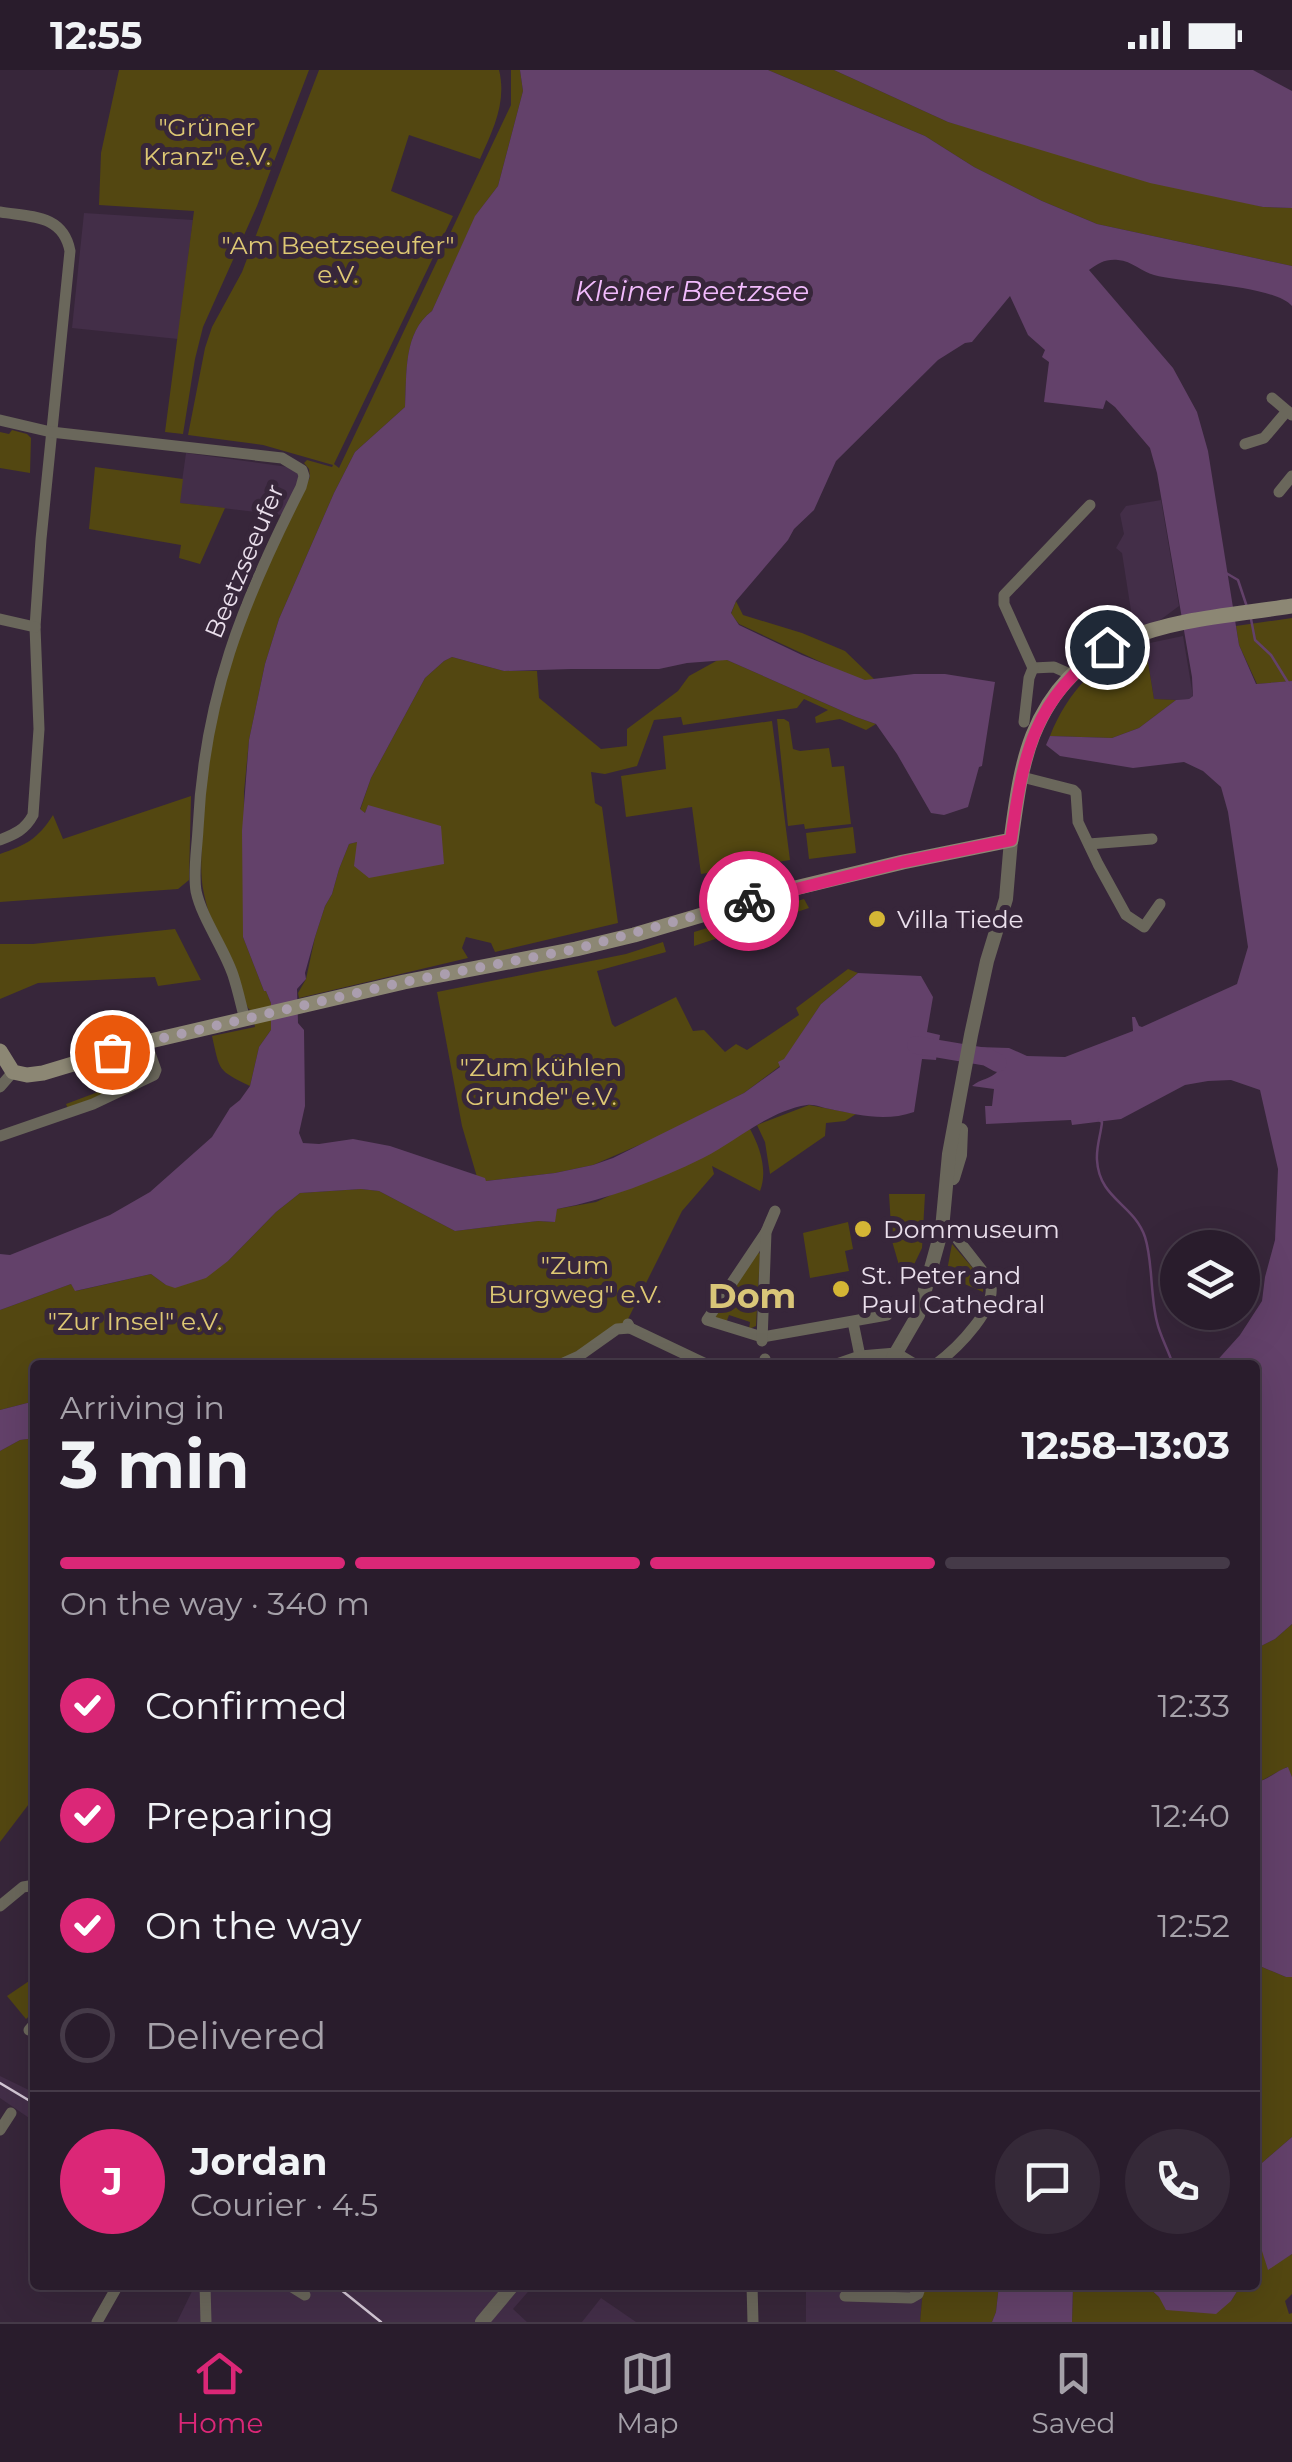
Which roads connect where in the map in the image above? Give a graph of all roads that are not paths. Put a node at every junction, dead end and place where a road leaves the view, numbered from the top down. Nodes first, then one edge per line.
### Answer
1 (0, 212) edge
2 (1272, 398) dead end
3 (1290, 413) edge
4 (0, 420) edge
5 (51, 432) junction
6 (1245, 444) dead end
7 (1292, 476) edge
8 (1279, 492) dead end
9 (1090, 505) dead end
10 (1292, 606) edge
11 (0, 619) edge
12 (35, 627) junction
13 (1034, 668) junction
14 (1072, 675) junction
15 (1024, 722) dead end
16 (1022, 777) junction
17 (1152, 839) dead end
18 (0, 840) edge
19 (1011, 840) junction
20 (1089, 844) junction
21 (1160, 904) dead end
22 (249, 1019) junction
23 (146, 1042) junction
24 (0, 1052) edge
25 (14, 1072) junction
26 (0, 1087) edge
27 (0, 1136) edge
28 (776, 1210) dead end
29 (942, 1228) junction
30 (766, 1232) junction
31 (886, 1315) dead end
32 (853, 1322) junction
33 (762, 1339) junction
34 (860, 1356) junction
35 (892, 1359) edge
36 (569, 1360) edge
37 (698, 1360) edge
38 (848, 1360) edge
39 (942, 1360) edge
40 (30, 1886) edge
41 (0, 1906) edge
42 (11, 2113) dead end
43 (0, 2130) edge
44 (115, 2290) edge
45 (205, 2290) edge
46 (297, 2290) edge
47 (509, 2290) edge
48 (752, 2290) edge
49 (919, 2290) edge
50 (305, 2295) dead end
51 (845, 2296) dead end
52 (97, 2322) edge
53 (206, 2322) edge
54 (482, 2322) edge
55 (753, 2322) edge

1 - 5 street
2 - 3 street
3 - 6 street
4 - 5 street
5 - 12 street
5 - 22 street, Beetzseeufer
7 - 8 street
9 - 13 street
10 - 14 main road
11 - 12 street
12 - 18 street
13 - 14 street
13 - 15 street
14 - 16 main road
16 - 19 main road
16 - 20 street
17 - 20 street
19 - 22 main road
19 - 29 street
20 - 21 street
22 - 23 main road
23 - 25 main road
23 - 27 street
24 - 25 main road
25 - 26 street
28 - 30 street
29 - 35 street
29 - 39 street
30 - 33 street
30 - 33 street
31 - 32 street
32 - 33 street
32 - 34 street
34 - 35 street
34 - 38 street
36 - 37 street
40 - 41 street
42 - 43 street
44 - 52 street
45 - 53 street
46 - 50 street
47 - 54 street
48 - 55 street
49 - 51 street

